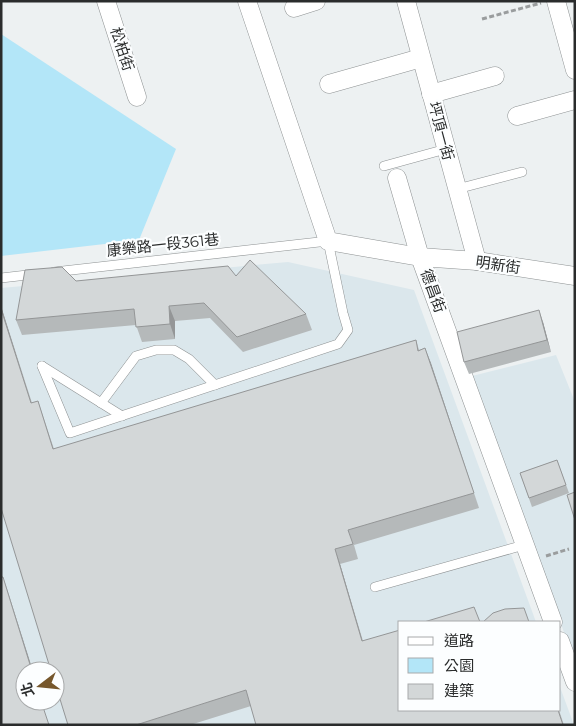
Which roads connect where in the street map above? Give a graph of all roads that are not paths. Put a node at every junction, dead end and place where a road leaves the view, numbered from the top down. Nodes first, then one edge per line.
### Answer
1 (106, 1) edge
2 (248, 1) edge
3 (316, 1) edge
4 (406, 1) edge
5 (556, 1) edge
6 (294, 8) dead end
7 (421, 58) junction
8 (575, 70) edge
9 (495, 76) dead end
10 (329, 84) dead end
11 (431, 94) junction
12 (137, 97) dead end
13 (575, 100) edge
14 (517, 116) dead end
15 (446, 148) junction
16 (384, 166) dead end
17 (522, 172) dead end
18 (397, 178) dead end
19 (457, 189) junction
20 (328, 241) junction
21 (420, 257) junction
22 (476, 261) junction
23 (575, 276) edge
24 (1, 278) edge
25 (215, 385) junction
26 (101, 403) junction
27 (122, 416) junction
28 (524, 545) junction
29 (375, 587) dead end
30 (553, 621) edge
31 (561, 644) edge
32 (575, 682) edge

1 - 12 street, 松柏街
2 - 20 street
3 - 6 street
4 - 7 street, 坪頂一街
5 - 8 street
7 - 10 street
7 - 11 street, 坪頂一街
9 - 11 street
11 - 15 street, 坪頂一街
13 - 14 street
15 - 16 lane
15 - 19 street, 坪頂一街
17 - 19 lane
18 - 21 street
19 - 22 street, 坪頂一街
20 - 21 street, 德昌街
20 - 24 lane, 康樂路一段361巷
20 - 25 lane
21 - 22 street, 明新街
21 - 28 street, 德昌街
22 - 23 street, 明新街
25 - 26 lane
25 - 27 lane
26 - 27 lane
26 - 27 lane
28 - 29 lane
28 - 30 street, 德昌街
31 - 32 street

